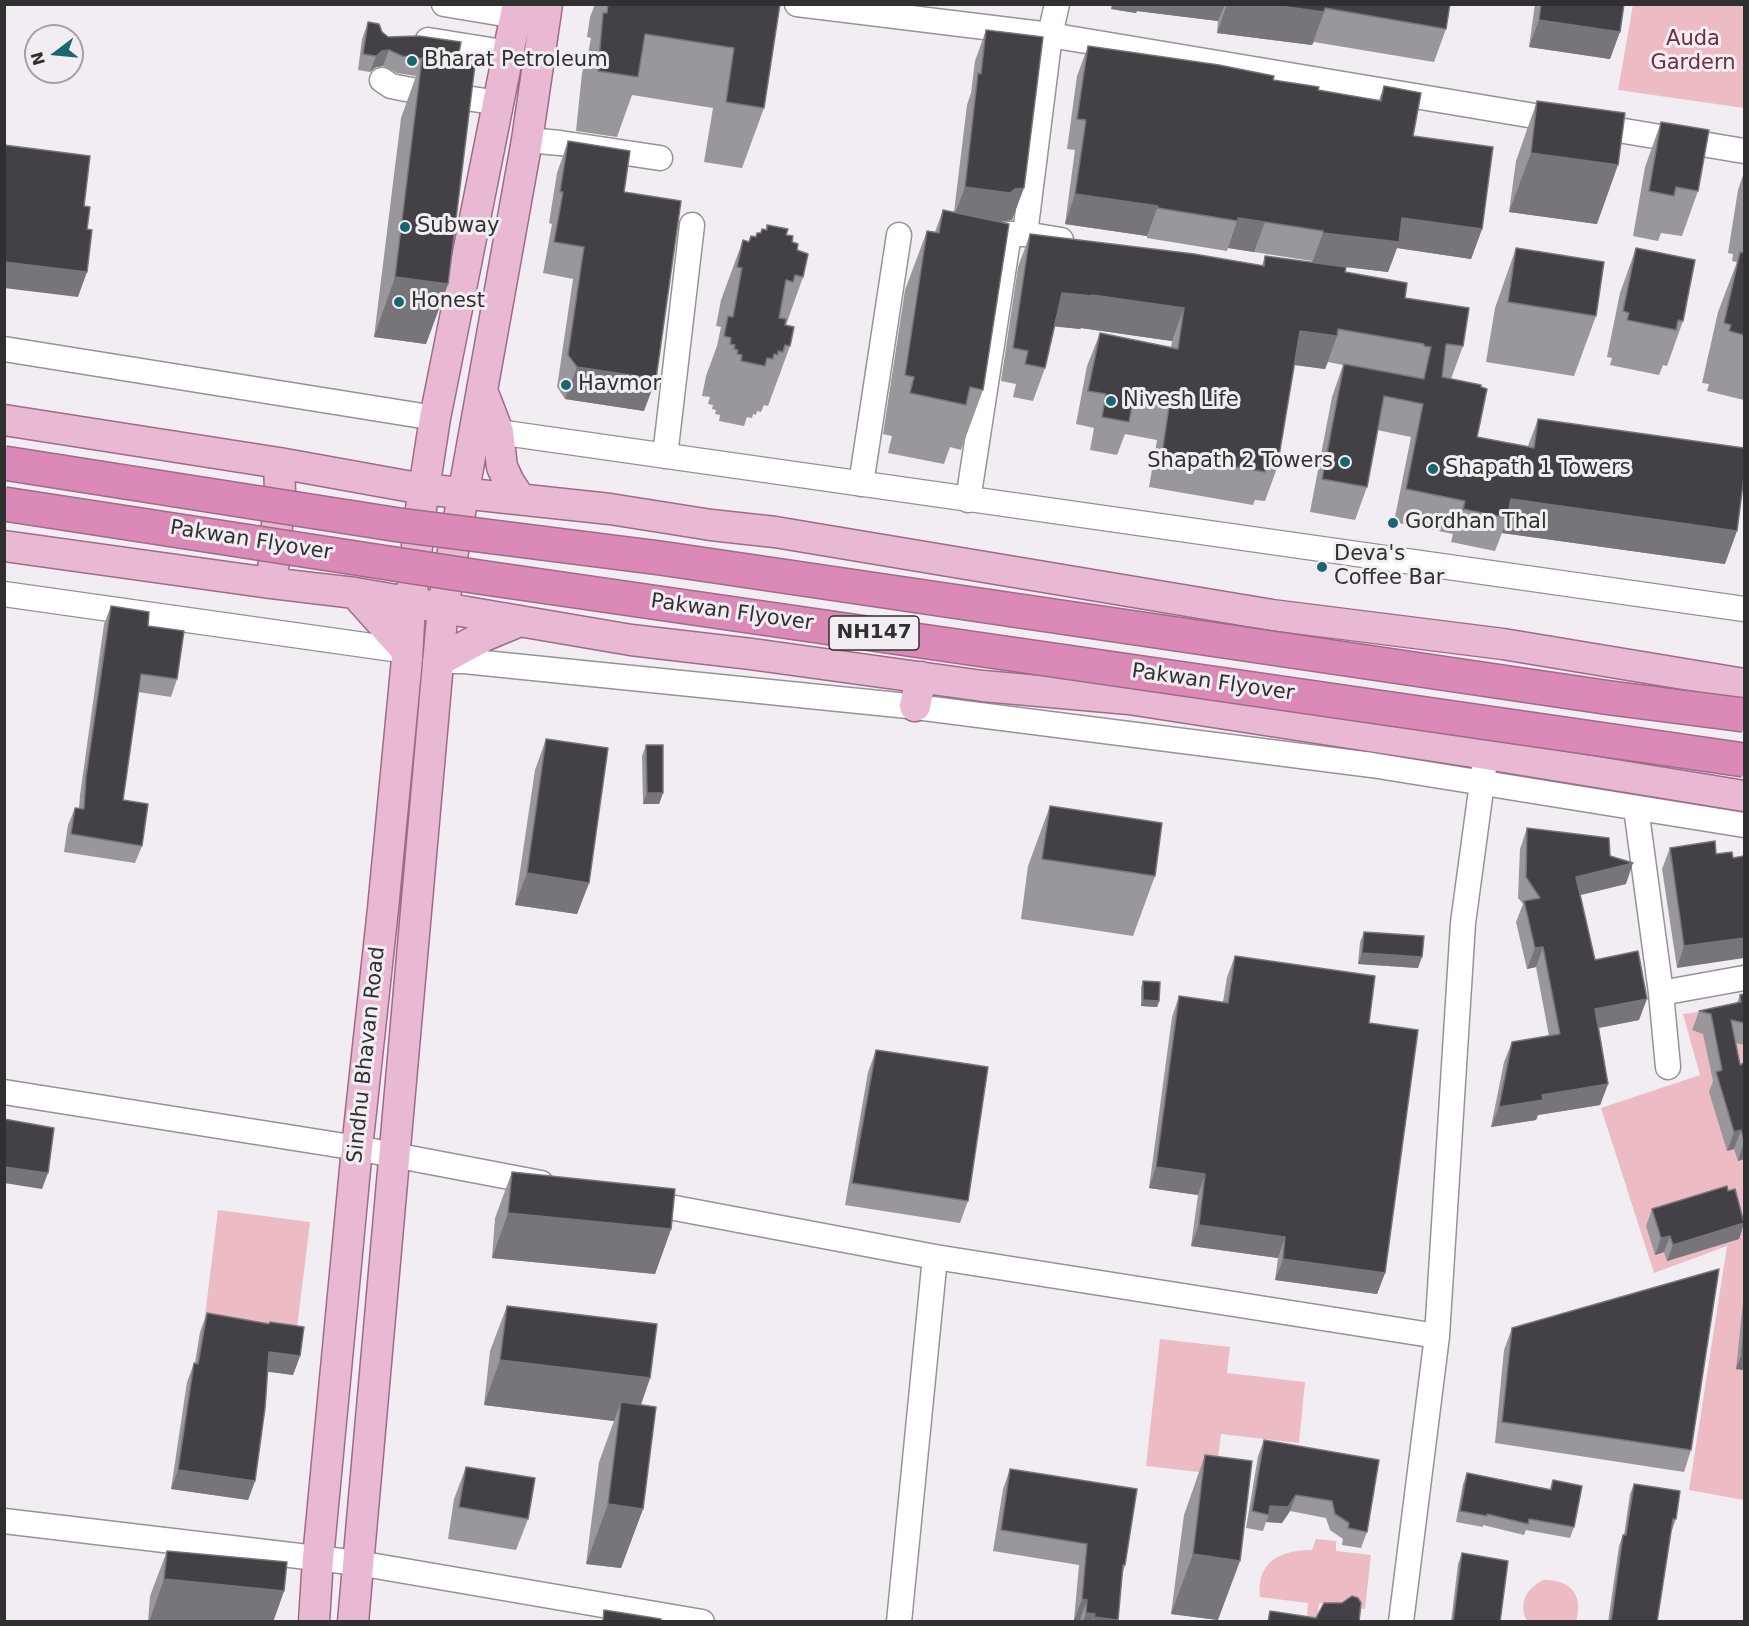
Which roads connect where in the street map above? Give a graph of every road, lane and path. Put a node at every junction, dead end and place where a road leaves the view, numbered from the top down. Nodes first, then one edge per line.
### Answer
1 (444, 4) edge
2 (797, 4) edge
3 (1057, 4) edge
4 (477, 10) junction
5 (532, 11) edge
6 (1050, 35) junction
7 (406, 38) edge
8 (509, 53) junction
9 (467, 73) junction
10 (382, 80) dead end
11 (499, 104) junction
12 (527, 140) junction
13 (1744, 151) edge
14 (660, 158) dead end
15 (692, 225) dead end
16 (1025, 234) junction
17 (899, 235) dead end
18 (1083, 243) edge
19 (4, 349) edge
20 (483, 393) junction
21 (435, 418) junction
22 (4, 420) edge
23 (498, 432) junction
24 (665, 456) junction
25 (4, 463) edge
26 (279, 463) junction
27 (861, 484) junction
28 (423, 489) junction
29 (462, 494) junction
30 (520, 499) junction
31 (968, 500) junction
32 (4, 504) edge
33 (4, 546) edge
34 (270, 583) junction
35 (356, 593) junction
36 (4, 594) edge
37 (410, 604) junction
38 (443, 607) junction
39 (1744, 609) edge
40 (519, 621) junction
41 (407, 651) junction
42 (438, 661) junction
43 (921, 677) junction
44 (1744, 684) edge
45 (915, 706) junction
46 (1744, 715) edge
47 (1486, 753) junction
48 (1744, 760) edge
49 (1483, 783) junction
50 (1744, 796) edge
51 (1636, 808) junction
52 (1744, 825) edge
53 (1744, 978) edge
54 (1661, 993) junction
55 (1668, 1067) dead end
56 (4, 1092) edge
57 (357, 1148) junction
58 (393, 1155) junction
59 (558, 1186) edge
60 (617, 1197) edge
61 (935, 1257) junction
62 (1437, 1336) junction
63 (4, 1521) edge
64 (318, 1558) junction
65 (358, 1563) junction
66 (314, 1622) edge
67 (353, 1622) edge
68 (702, 1622) edge
69 (899, 1622) edge
70 (1401, 1622) edge

1 - 4 street
2 - 6 street
3 - 6 street
4 - 5 street
4 - 9 street
5 - 8 main road, Sindhu Bhavan Road
5 - 12 main road, Sindhu Bhavan Road
6 - 13 street
6 - 16 street
7 - 9 street
8 - 9 street
8 - 11 main road, Sindhu Bhavan Road
9 - 10 street
9 - 11 street
11 - 21 main road, Sindhu Bhavan Road
12 - 14 street
12 - 20 main road, Sindhu Bhavan Road
15 - 24 street
16 - 18 street
16 - 31 street
17 - 27 street
19 - 21 street
20 - 23 main road
20 - 29 main road, Sindhu Bhavan Road
21 - 28 main road, Sindhu Bhavan Road
22 - 26 main road
23 - 24 street
23 - 30 main road
24 - 27 street
25 - 46 highway, Pakwan Flyover / NH147, bridge
26 - 28 main road
26 - 34 main road
27 - 31 street
28 - 29 main road
28 - 37 main road, Sindhu Bhavan Road
29 - 30 main road
29 - 38 main road, Sindhu Bhavan Road
30 - 44 main road
31 - 39 street
32 - 48 highway, Pakwan Flyover / NH147, bridge
33 - 34 main road
34 - 35 main road
35 - 37 main road
35 - 41 main road
36 - 41 street
37 - 38 main road
37 - 41 main road, Sindhu Bhavan Road
38 - 40 main road
38 - 42 main road, Sindhu Bhavan Road
40 - 42 main road
40 - 43 main road
41 - 57 main road, Sindhu Bhavan Road
42 - 45 street
42 - 58 main road, Sindhu Bhavan Road
43 - 45 main road
43 - 47 main road
45 - 49 street
47 - 49 street
47 - 50 main road
49 - 51 street
49 - 62 street
51 - 52 street
51 - 54 street
53 - 54 street
54 - 55 street
56 - 57 street
57 - 58 street
57 - 64 main road, Sindhu Bhavan Road
58 - 59 street
58 - 65 main road, Sindhu Bhavan Road
60 - 61 street
61 - 62 street
61 - 69 street
62 - 70 street
63 - 64 street
64 - 65 street
64 - 66 main road, Sindhu Bhavan Road
65 - 67 main road, Sindhu Bhavan Road
65 - 68 street

